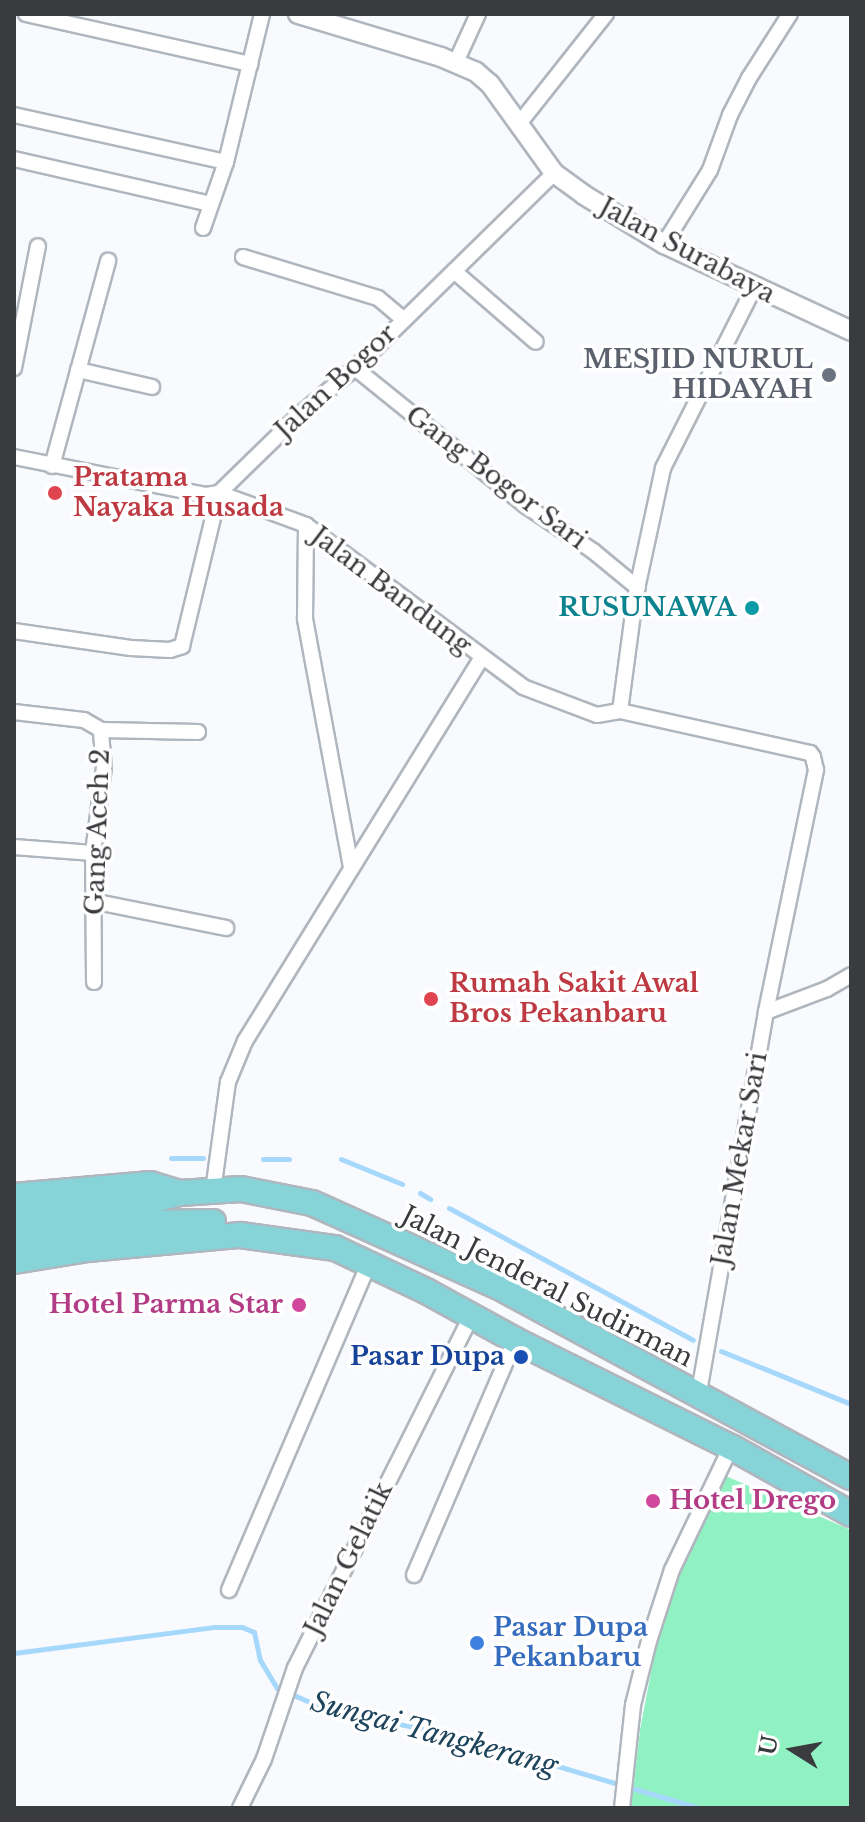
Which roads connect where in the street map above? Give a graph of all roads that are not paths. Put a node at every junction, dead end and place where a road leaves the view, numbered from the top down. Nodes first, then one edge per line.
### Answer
1 (26, 14) edge
2 (262, 14) edge
3 (298, 14) edge
4 (478, 14) edge
5 (606, 14) edge
6 (790, 14) edge
7 (341, 20) edge
8 (456, 62) junction
9 (250, 64) junction
10 (14, 115) edge
11 (518, 125) junction
12 (14, 159) edge
13 (226, 162) junction
14 (554, 173) junction
15 (210, 204) junction
16 (203, 228) dead end
17 (664, 244) junction
18 (38, 246) dead end
19 (243, 257) dead end
20 (108, 261) dead end
21 (454, 271) junction
22 (754, 288) junction
23 (404, 320) junction
24 (851, 331) edge
25 (536, 342) dead end
26 (14, 368) edge
27 (355, 368) junction
28 (78, 370) junction
29 (152, 387) dead end
30 (14, 457) edge
31 (52, 466) junction
32 (219, 493) junction
33 (306, 525) junction
34 (638, 588) junction
35 (14, 631) edge
36 (481, 659) junction
37 (620, 711) junction
38 (14, 712) edge
39 (101, 730) junction
40 (198, 732) dead end
41 (14, 847) edge
42 (93, 853) junction
43 (351, 868) junction
44 (92, 901) junction
45 (226, 928) dead end
46 (851, 975) edge
47 (94, 982) dead end
48 (766, 1012) junction
49 (213, 1191) junction
50 (180, 1193) junction
51 (14, 1196) edge
52 (146, 1213) junction
53 (14, 1217) edge
54 (240, 1235) junction
55 (14, 1239) edge
56 (14, 1261) edge
57 (368, 1265) junction
58 (471, 1316) junction
59 (515, 1340) junction
60 (698, 1397) junction
61 (731, 1447) junction
62 (851, 1477) edge
63 (851, 1514) edge
64 (414, 1575) dead end
65 (229, 1590) dead end
66 (240, 1808) edge
67 (622, 1808) edge

1 - 9 street
2 - 9 street
3 - 7 street, Jalan Surabaya
4 - 8 street
5 - 11 street
6 - 17 street
7 - 8 street, Jalan Surabaya
8 - 11 street, Jalan Surabaya
9 - 13 street
10 - 13 street
11 - 14 street, Jalan Surabaya
12 - 15 street
13 - 15 street
14 - 17 street, Jalan Surabaya
14 - 21 street, Jalan Bogor
15 - 16 street
17 - 22 street, Jalan Surabaya
18 - 26 street
19 - 23 street
20 - 28 street
21 - 23 street, Jalan Bogor
21 - 25 street
22 - 24 street, Jalan Surabaya
22 - 34 street
23 - 27 street, Jalan Bogor
27 - 32 street, Jalan Bogor
27 - 34 street, Gang Bogor Sari
28 - 29 street
28 - 31 street
30 - 31 street, Jalan Bandung
31 - 32 street, Jalan Bandung
32 - 33 street, Jalan Bandung
32 - 35 street
33 - 36 street, Jalan Bandung
33 - 43 street
34 - 37 street
36 - 37 street, Jalan Bandung
36 - 43 street
37 - 48 street, Jalan Bandung
38 - 39 street
39 - 40 street
39 - 42 street, Gang Aceh 2
41 - 42 street
42 - 44 street, Gang Aceh 2
43 - 49 street
44 - 45 street
44 - 47 street, Gang Aceh 2
46 - 48 street
48 - 60 street, Jalan Mekar Sari
49 - 50 main road, Jalan Jenderal Sudirman
49 - 60 main road, Jalan Jenderal Sudirman
50 - 51 main road, Jalan Jenderal Sudirman
50 - 52 main road
52 - 53 main road
52 - 54 main road
52 - 55 main road
54 - 56 main road
54 - 57 main road
57 - 58 main road
57 - 65 street
58 - 59 main road
58 - 66 street, Jalan Gelatik
59 - 61 main road
59 - 64 street
60 - 62 main road, Jalan Jenderal Sudirman
61 - 63 main road
61 - 67 street

